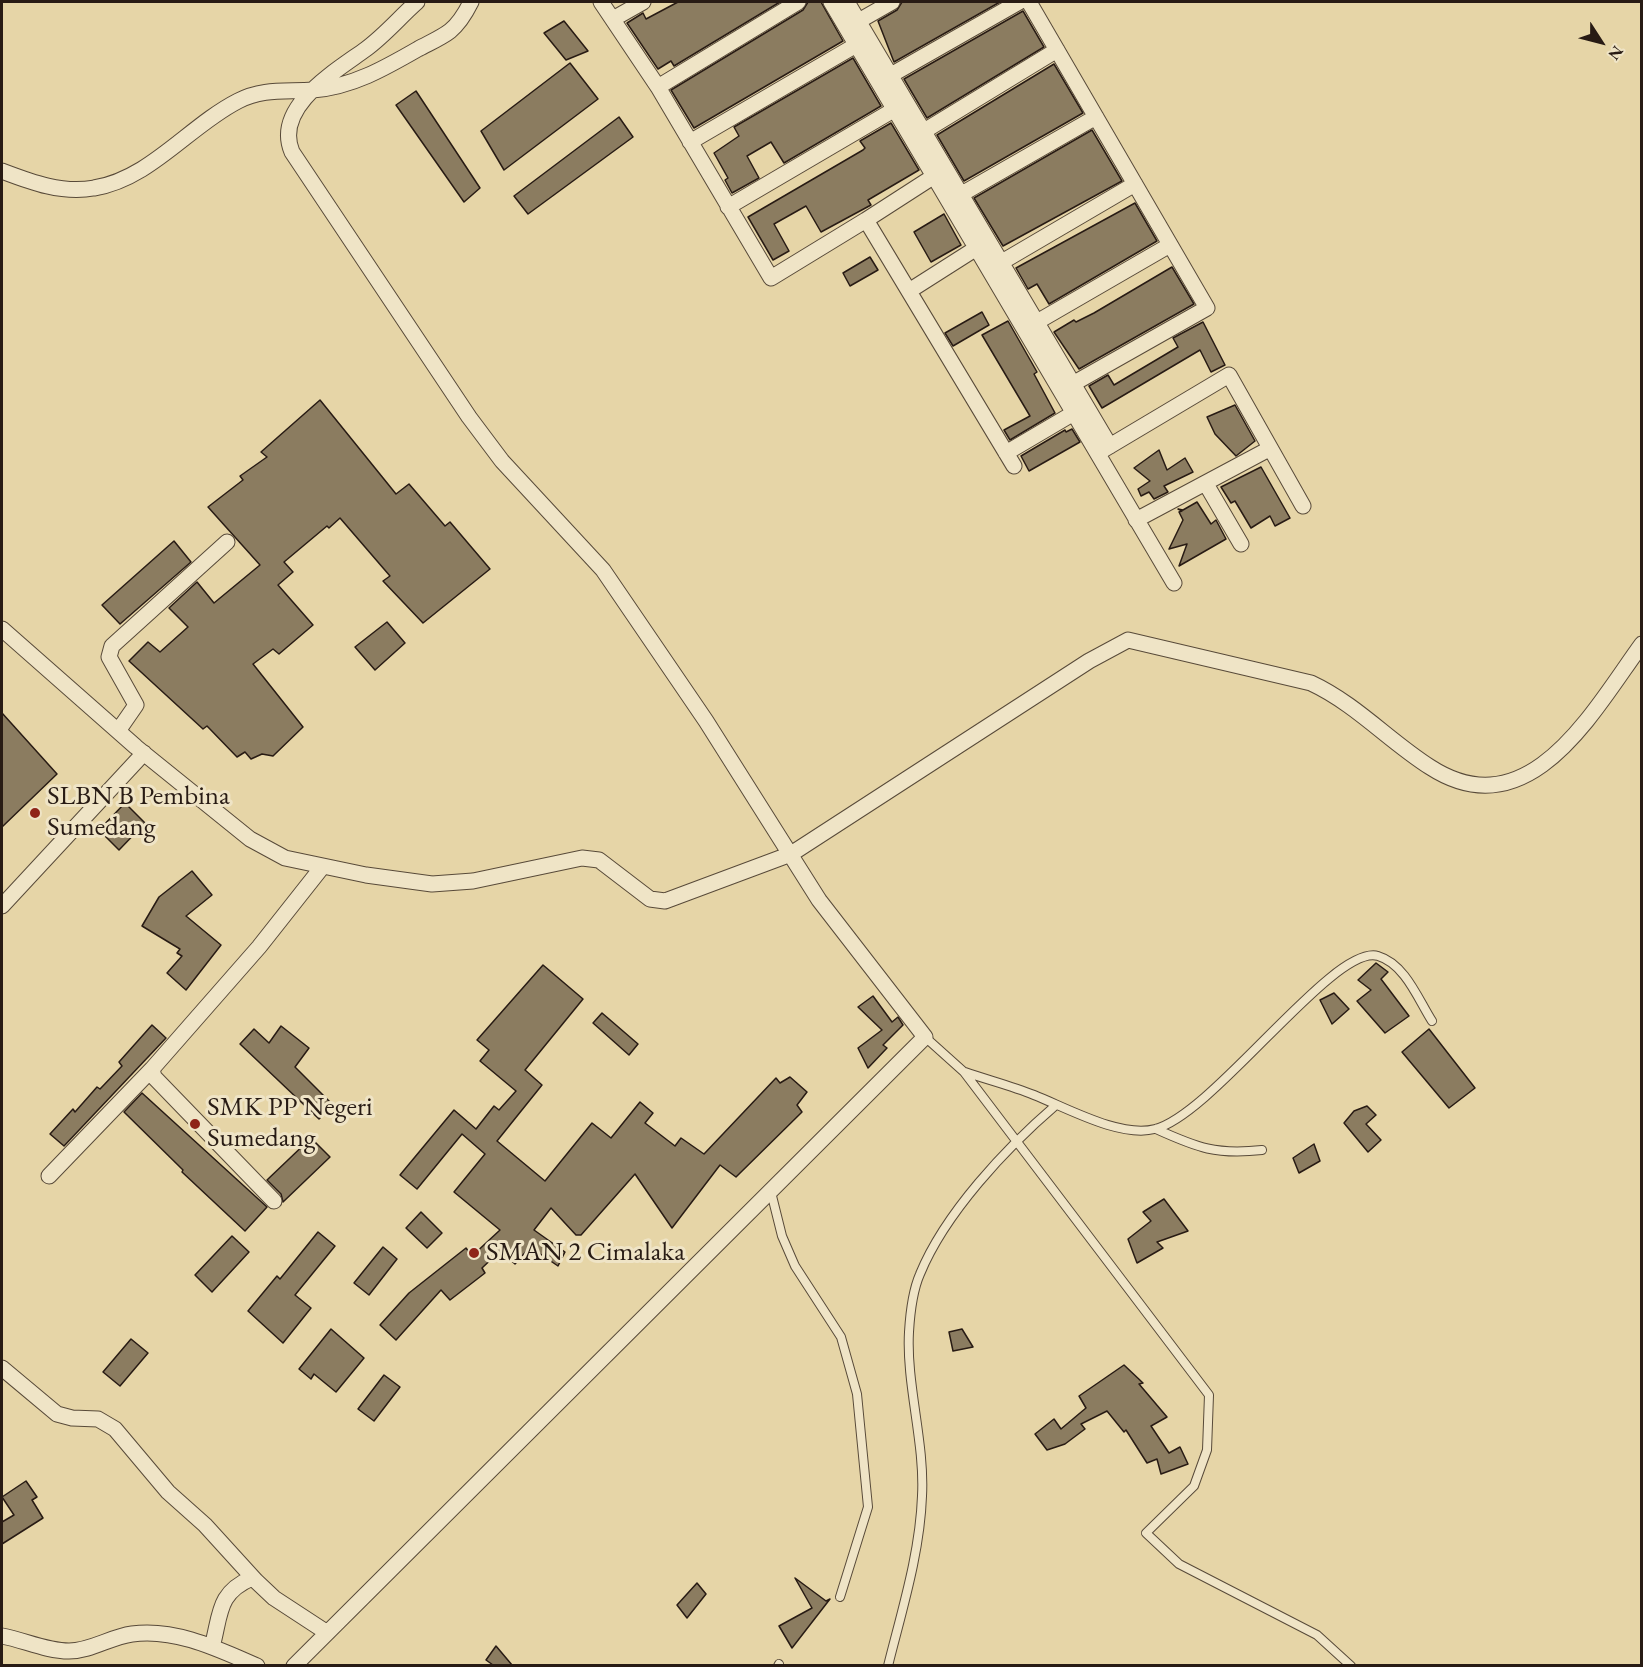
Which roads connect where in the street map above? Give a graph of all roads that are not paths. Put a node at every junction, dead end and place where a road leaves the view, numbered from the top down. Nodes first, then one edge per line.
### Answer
1 (417, 2) edge
2 (471, 2) edge
3 (601, 2) edge
4 (643, 2) edge
5 (798, 2) edge
6 (831, 2) edge
7 (847, 2) edge
8 (892, 2) edge
9 (1019, 2) edge
10 (1029, 2) edge
11 (613, 20) junction
12 (853, 25) junction
13 (863, 41) junction
14 (1057, 50) junction
15 (885, 79) junction
16 (658, 87) junction
17 (314, 90) junction
18 (901, 105) junction
19 (1096, 117) junction
20 (918, 134) junction
21 (690, 142) junction
22 (2, 171) edge
23 (940, 172) junction
24 (1135, 184) junction
25 (955, 198) junction
26 (728, 207) junction
27 (866, 220) junction
28 (983, 244) junction
29 (1170, 245) junction
30 (996, 266) junction
31 (909, 291) junction
32 (1031, 326) junction
33 (1068, 386) junction
34 (1085, 412) junction
35 (1269, 449) junction
36 (1104, 450) junction
37 (1006, 453) junction
38 (1014, 466) dead end
39 (1206, 484) junction
40 (1303, 506) dead end
41 (1136, 520) junction
42 (227, 542) dead end
43 (1241, 544) dead end
44 (1174, 583) dead end
45 (2, 629) edge
46 (1641, 644) edge
47 (118, 731) junction
48 (144, 753) junction
49 (790, 854) junction
50 (323, 866) junction
51 (2, 906) edge
52 (1432, 1021) dead end
53 (925, 1037) junction
54 (152, 1069) junction
55 (964, 1072) junction
56 (1056, 1105) junction
57 (1156, 1129) junction
58 (1017, 1142) junction
59 (1262, 1150) dead end
60 (49, 1176) dead end
61 (771, 1192) junction
62 (274, 1201) dead end
63 (2, 1368) edge
64 (252, 1578) junction
65 (840, 1597) dead end
66 (326, 1632) junction
67 (2, 1636) edge
68 (212, 1647) junction
69 (257, 1665) edge
70 (294, 1665) edge
71 (888, 1665) edge
72 (1351, 1665) edge

1 - 17 street
2 - 17 street
3 - 11 street
4 - 11 street
5 - 16 street
6 - 12 street
7 - 12 street
8 - 12 street
9 - 15 street
10 - 14 street
11 - 16 street
12 - 13 street
13 - 15 street
13 - 21 street
14 - 19 street
14 - 20 street
15 - 18 street
16 - 21 street
17 - 22 street
17 - 49 street
18 - 20 street
18 - 26 street
19 - 24 street
19 - 25 street
20 - 23 street
21 - 26 street
23 - 25 street
23 - 27 street
24 - 29 street
24 - 30 street
25 - 28 street
26 - 27 street
27 - 31 street
28 - 30 street
28 - 31 street
29 - 32 street
29 - 33 street
30 - 32 street
31 - 37 street
32 - 33 street
33 - 34 street
34 - 36 street
34 - 37 street
35 - 36 street
35 - 39 street
35 - 40 street
36 - 41 street
37 - 38 street
39 - 41 street
39 - 43 street
41 - 44 street
42 - 47 street
45 - 47 street
46 - 49 street
47 - 48 street
48 - 50 street
48 - 51 street
49 - 50 street
49 - 53 street
50 - 54 street
52 - 57 lane
53 - 55 lane
53 - 61 street
54 - 60 street
54 - 62 street
55 - 56 lane
55 - 58 lane
56 - 57 lane
56 - 58 lane
57 - 59 lane
58 - 71 lane
58 - 72 lane
61 - 65 lane
61 - 66 street
63 - 64 street
64 - 66 street
64 - 68 street
66 - 70 street
67 - 68 street
68 - 69 street

